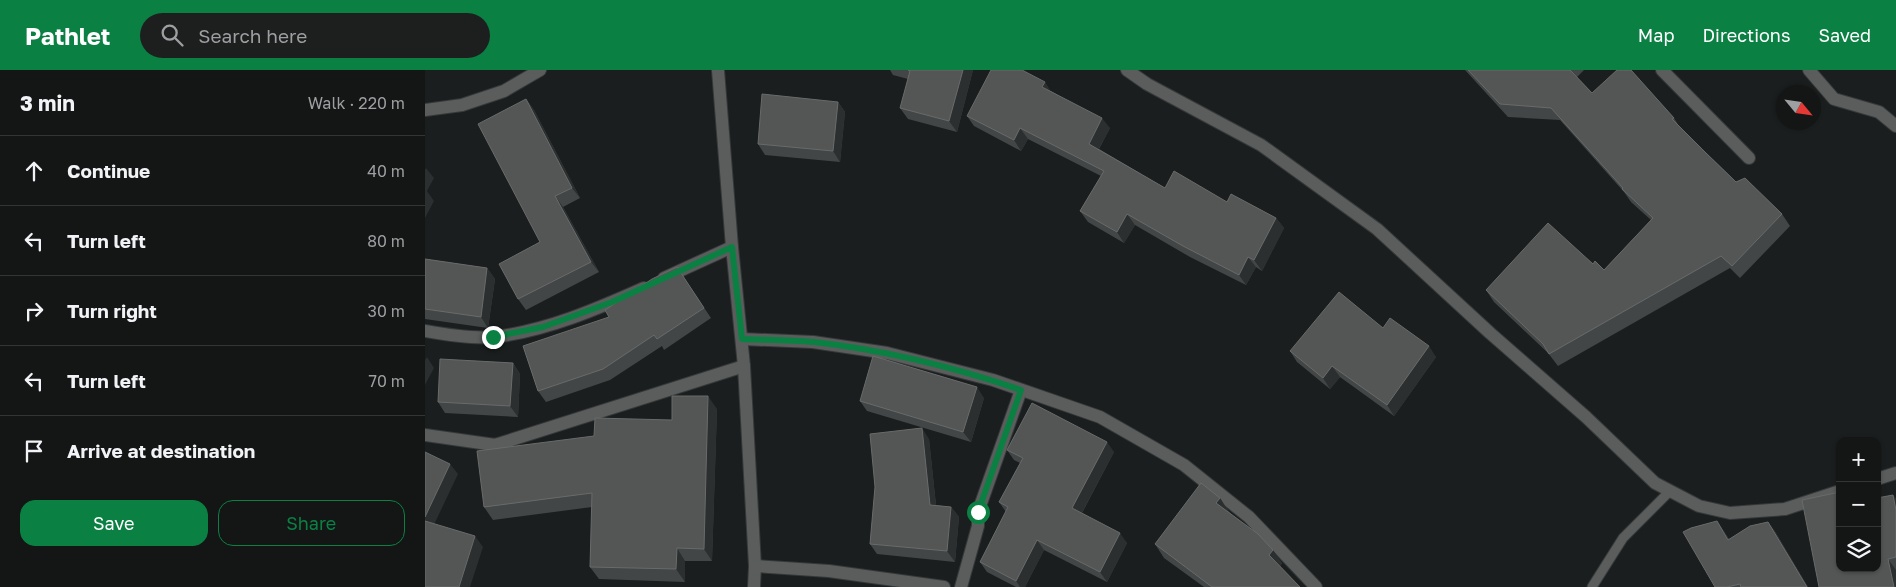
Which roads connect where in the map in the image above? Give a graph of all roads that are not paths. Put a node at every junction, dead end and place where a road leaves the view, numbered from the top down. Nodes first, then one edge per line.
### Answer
1 (540, 70) edge
2 (718, 70) edge
3 (1127, 70) edge
4 (1662, 70) edge
5 (1809, 70) edge
6 (425, 110) edge
7 (1896, 126) edge
8 (1749, 158) dead end
9 (732, 247) junction
10 (425, 331) edge
11 (742, 339) junction
12 (744, 366) junction
13 (1021, 390) junction
14 (425, 435) edge
15 (1896, 473) edge
16 (1881, 478) edge
17 (1670, 491) junction
18 (1836, 492) edge
19 (755, 566) junction
20 (754, 587) edge
21 (944, 587) edge
22 (961, 587) edge
23 (1317, 587) edge
24 (1592, 587) edge

1 - 6 street
2 - 9 street
3 - 17 street
4 - 8 street
5 - 7 street
9 - 10 street
9 - 11 street
11 - 12 street
11 - 13 street
12 - 14 street
12 - 19 street
13 - 22 street
13 - 23 street
15 - 16 street
17 - 18 street
17 - 24 lane
19 - 20 street
19 - 21 street

